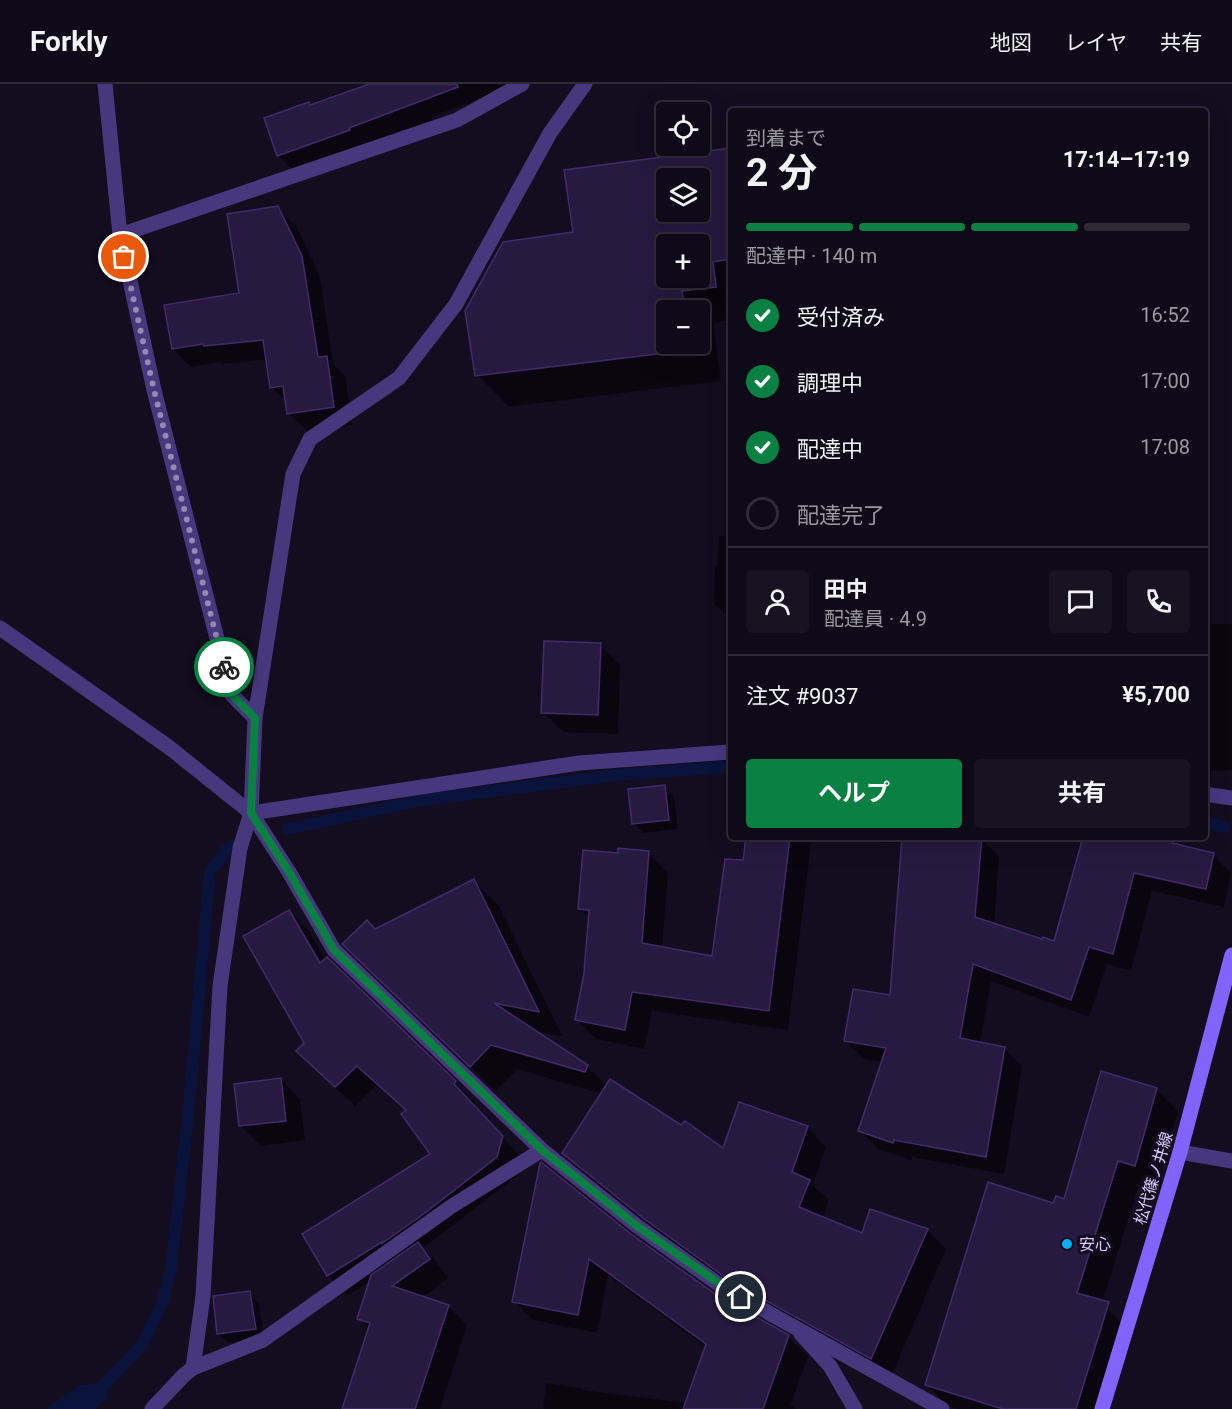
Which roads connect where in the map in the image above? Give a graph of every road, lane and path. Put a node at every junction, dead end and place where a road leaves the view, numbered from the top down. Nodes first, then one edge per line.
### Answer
1 (105, 84) edge
2 (522, 84) edge
3 (585, 84) edge
4 (120, 235) junction
5 (0, 628) edge
6 (255, 718) junction
7 (728, 752) edge
8 (1208, 795) edge
9 (1232, 798) edge
10 (251, 813) junction
11 (1232, 955) edge
12 (542, 1150) junction
13 (1180, 1152) junction
14 (1232, 1161) edge
15 (791, 1324) junction
16 (193, 1368) junction
17 (152, 1409) edge
18 (855, 1409) edge
19 (942, 1409) edge
20 (1102, 1409) edge

1 - 4 street
2 - 4 street
3 - 6 street
4 - 6 street
5 - 10 street
6 - 10 street
7 - 10 street
8 - 9 street
10 - 12 street
10 - 16 street
11 - 13 main road, 松代篠ノ井線
12 - 15 street
12 - 16 street
13 - 14 street
13 - 20 main road, 松代篠ノ井線
15 - 18 street
15 - 19 street
16 - 17 street

